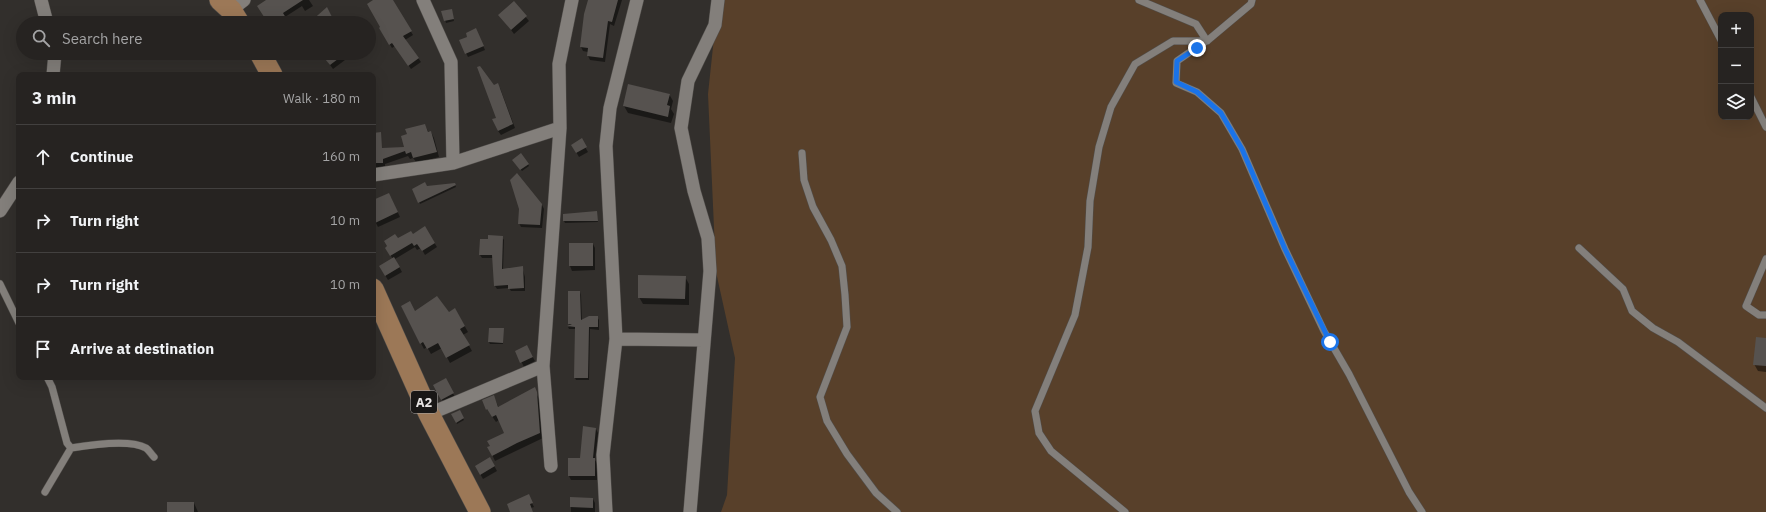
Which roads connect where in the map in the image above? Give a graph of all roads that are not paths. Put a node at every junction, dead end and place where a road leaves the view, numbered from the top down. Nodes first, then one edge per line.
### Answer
1 (41, 0) edge
2 (423, 0) edge
3 (572, 0) edge
4 (638, 0) edge
5 (718, 0) edge
6 (1139, 0) edge
7 (1252, 0) edge
8 (1700, 0) edge
9 (45, 16) edge
10 (1718, 34) edge
11 (1206, 41) junction
12 (54, 60) edge
13 (264, 60) edge
14 (53, 72) edge
15 (270, 72) edge
16 (1754, 103) edge
17 (1766, 127) edge
18 (560, 128) junction
19 (802, 153) dead end
20 (453, 163) junction
21 (376, 175) edge
22 (16, 187) edge
23 (0, 211) edge
24 (1579, 248) dead end
25 (1766, 259) edge
26 (0, 284) edge
27 (376, 296) edge
28 (1766, 315) edge
29 (16, 317) edge
30 (616, 338) junction
31 (704, 340) junction
32 (543, 366) junction
33 (48, 380) edge
34 (1766, 408) edge
35 (429, 414) junction
36 (71, 448) junction
37 (154, 458) dead end
38 (552, 466) dead end
39 (45, 492) dead end
40 (480, 512) edge
41 (606, 512) edge
42 (690, 512) edge
43 (897, 512) edge
44 (1125, 512) edge
45 (1422, 512) edge

1 - 9 street
2 - 20 street
3 - 18 street
4 - 30 street
5 - 31 street
6 - 11 lane
7 - 11 lane
8 - 10 lane
11 - 44 lane
11 - 45 lane
12 - 14 street
13 - 15 main road
16 - 17 lane
18 - 20 street
18 - 32 street
19 - 43 lane
20 - 21 street
22 - 23 street
24 - 34 lane
25 - 28 lane
26 - 29 lane
27 - 35 main road, A2
30 - 31 street
30 - 41 street
31 - 42 street
32 - 35 street
32 - 38 street
33 - 36 lane
35 - 40 main road, A2
36 - 37 lane
36 - 39 lane

